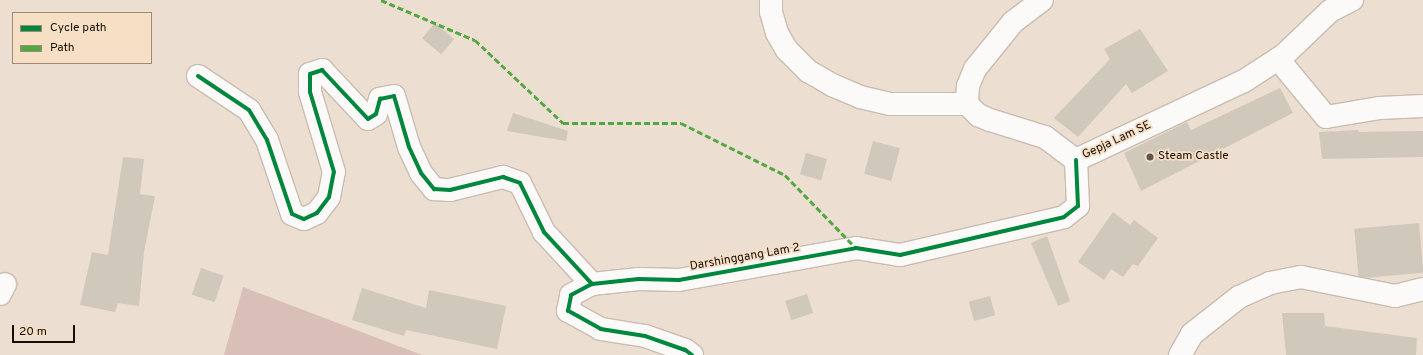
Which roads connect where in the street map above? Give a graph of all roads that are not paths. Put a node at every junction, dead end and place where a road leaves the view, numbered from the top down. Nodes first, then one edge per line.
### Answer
1 (771, 0) edge
2 (1042, 0) edge
3 (1352, 0) edge
4 (1278, 59) junction
5 (198, 76) dead end
6 (967, 104) junction
7 (1423, 106) edge
8 (1076, 160) junction
9 (592, 284) junction
10 (1421, 294) edge
11 (692, 355) edge
12 (1180, 355) edge

1 - 6 street
2 - 6 street
3 - 4 street, Gepja Lam SE
4 - 7 street
4 - 8 street, Gepja Lam SE
5 - 9 street
6 - 8 street, Gepja Lam SE
8 - 9 street, Darshinggang Lam 2
9 - 11 street
10 - 12 street

